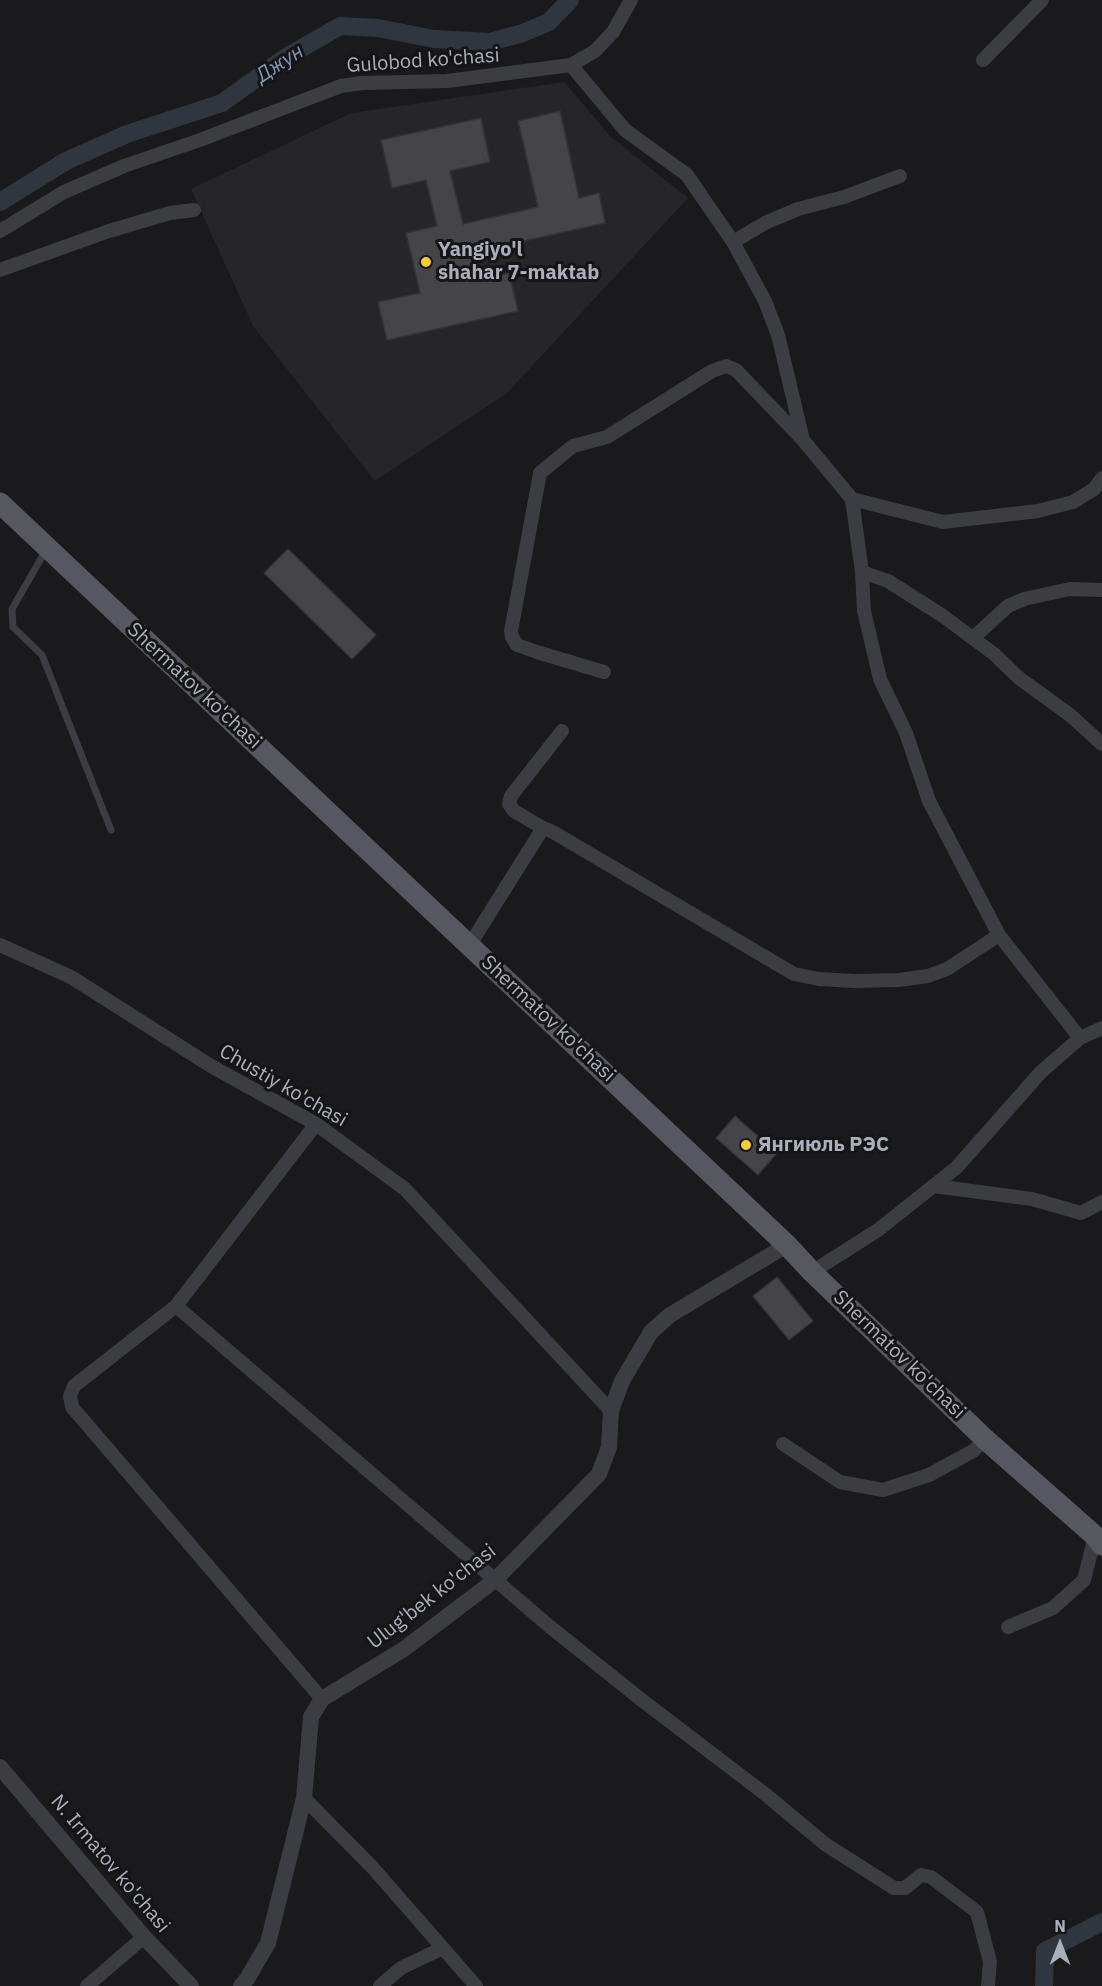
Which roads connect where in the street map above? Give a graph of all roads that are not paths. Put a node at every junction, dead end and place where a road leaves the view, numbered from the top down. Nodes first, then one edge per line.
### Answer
1 (631, 0) edge
2 (1042, 0) edge
3 (983, 60) dead end
4 (571, 65) junction
5 (900, 176) dead end
6 (194, 210) dead end
7 (0, 231) edge
8 (733, 242) junction
9 (0, 270) edge
10 (803, 440) junction
11 (1102, 478) edge
12 (852, 499) junction
13 (0, 503) edge
14 (47, 548) junction
15 (862, 572) junction
16 (1102, 591) edge
17 (973, 638) junction
18 (604, 672) dead end
19 (562, 731) dead end
20 (1102, 744) edge
21 (543, 828) junction
22 (111, 830) dead end
23 (999, 935) junction
24 (0, 945) edge
25 (469, 946) junction
26 (1102, 1028) edge
27 (1080, 1038) junction
28 (316, 1124) junction
29 (934, 1186) junction
30 (1102, 1202) edge
31 (787, 1245) junction
32 (812, 1272) junction
33 (176, 1306) junction
34 (611, 1411) junction
35 (985, 1438) junction
36 (783, 1444) dead end
37 (1100, 1541) edge
38 (495, 1580) junction
39 (1008, 1627) dead end
40 (322, 1699) junction
41 (0, 1767) edge
42 (304, 1797) junction
43 (144, 1937) junction
44 (443, 1948) junction
45 (87, 1986) edge
46 (191, 1986) edge
47 (241, 1986) edge
48 (380, 1986) edge
49 (477, 1986) edge
50 (988, 1986) edge

1 - 4 street, Gulobod ko'chasi
2 - 3 street
4 - 7 street, Gulobod ko'chasi
4 - 8 street
5 - 8 street
6 - 9 street
8 - 10 street
10 - 12 street
10 - 18 street
11 - 12 street
12 - 15 street
13 - 14 main road, Shermatov ko'chasi
14 - 22 lane
14 - 25 main road, Shermatov ko'chasi
15 - 17 street
15 - 23 street
16 - 17 street
17 - 20 street
19 - 21 street
21 - 23 street
21 - 25 street
23 - 27 street
24 - 28 street, Chustiy ko'chasi
25 - 31 main road, Shermatov ko'chasi
26 - 27 street
27 - 29 street
28 - 33 street
28 - 34 street, Chustiy ko'chasi
29 - 30 street
29 - 32 street
31 - 32 main road, Shermatov ko'chasi
31 - 34 street, Ulug'bek ko'chasi
32 - 35 main road, Shermatov ko'chasi
33 - 38 street
33 - 40 street
34 - 38 street, Ulug'bek ko'chasi
35 - 36 street
35 - 37 main road, Shermatov ko'chasi
37 - 39 street
38 - 40 street, Ulug'bek ko'chasi
38 - 50 street
40 - 42 street
41 - 43 street, N. Irmatov ko'chasi
42 - 44 street
42 - 47 street
43 - 45 street
43 - 46 street, N. Irmatov ko'chasi
44 - 48 street
44 - 49 street

